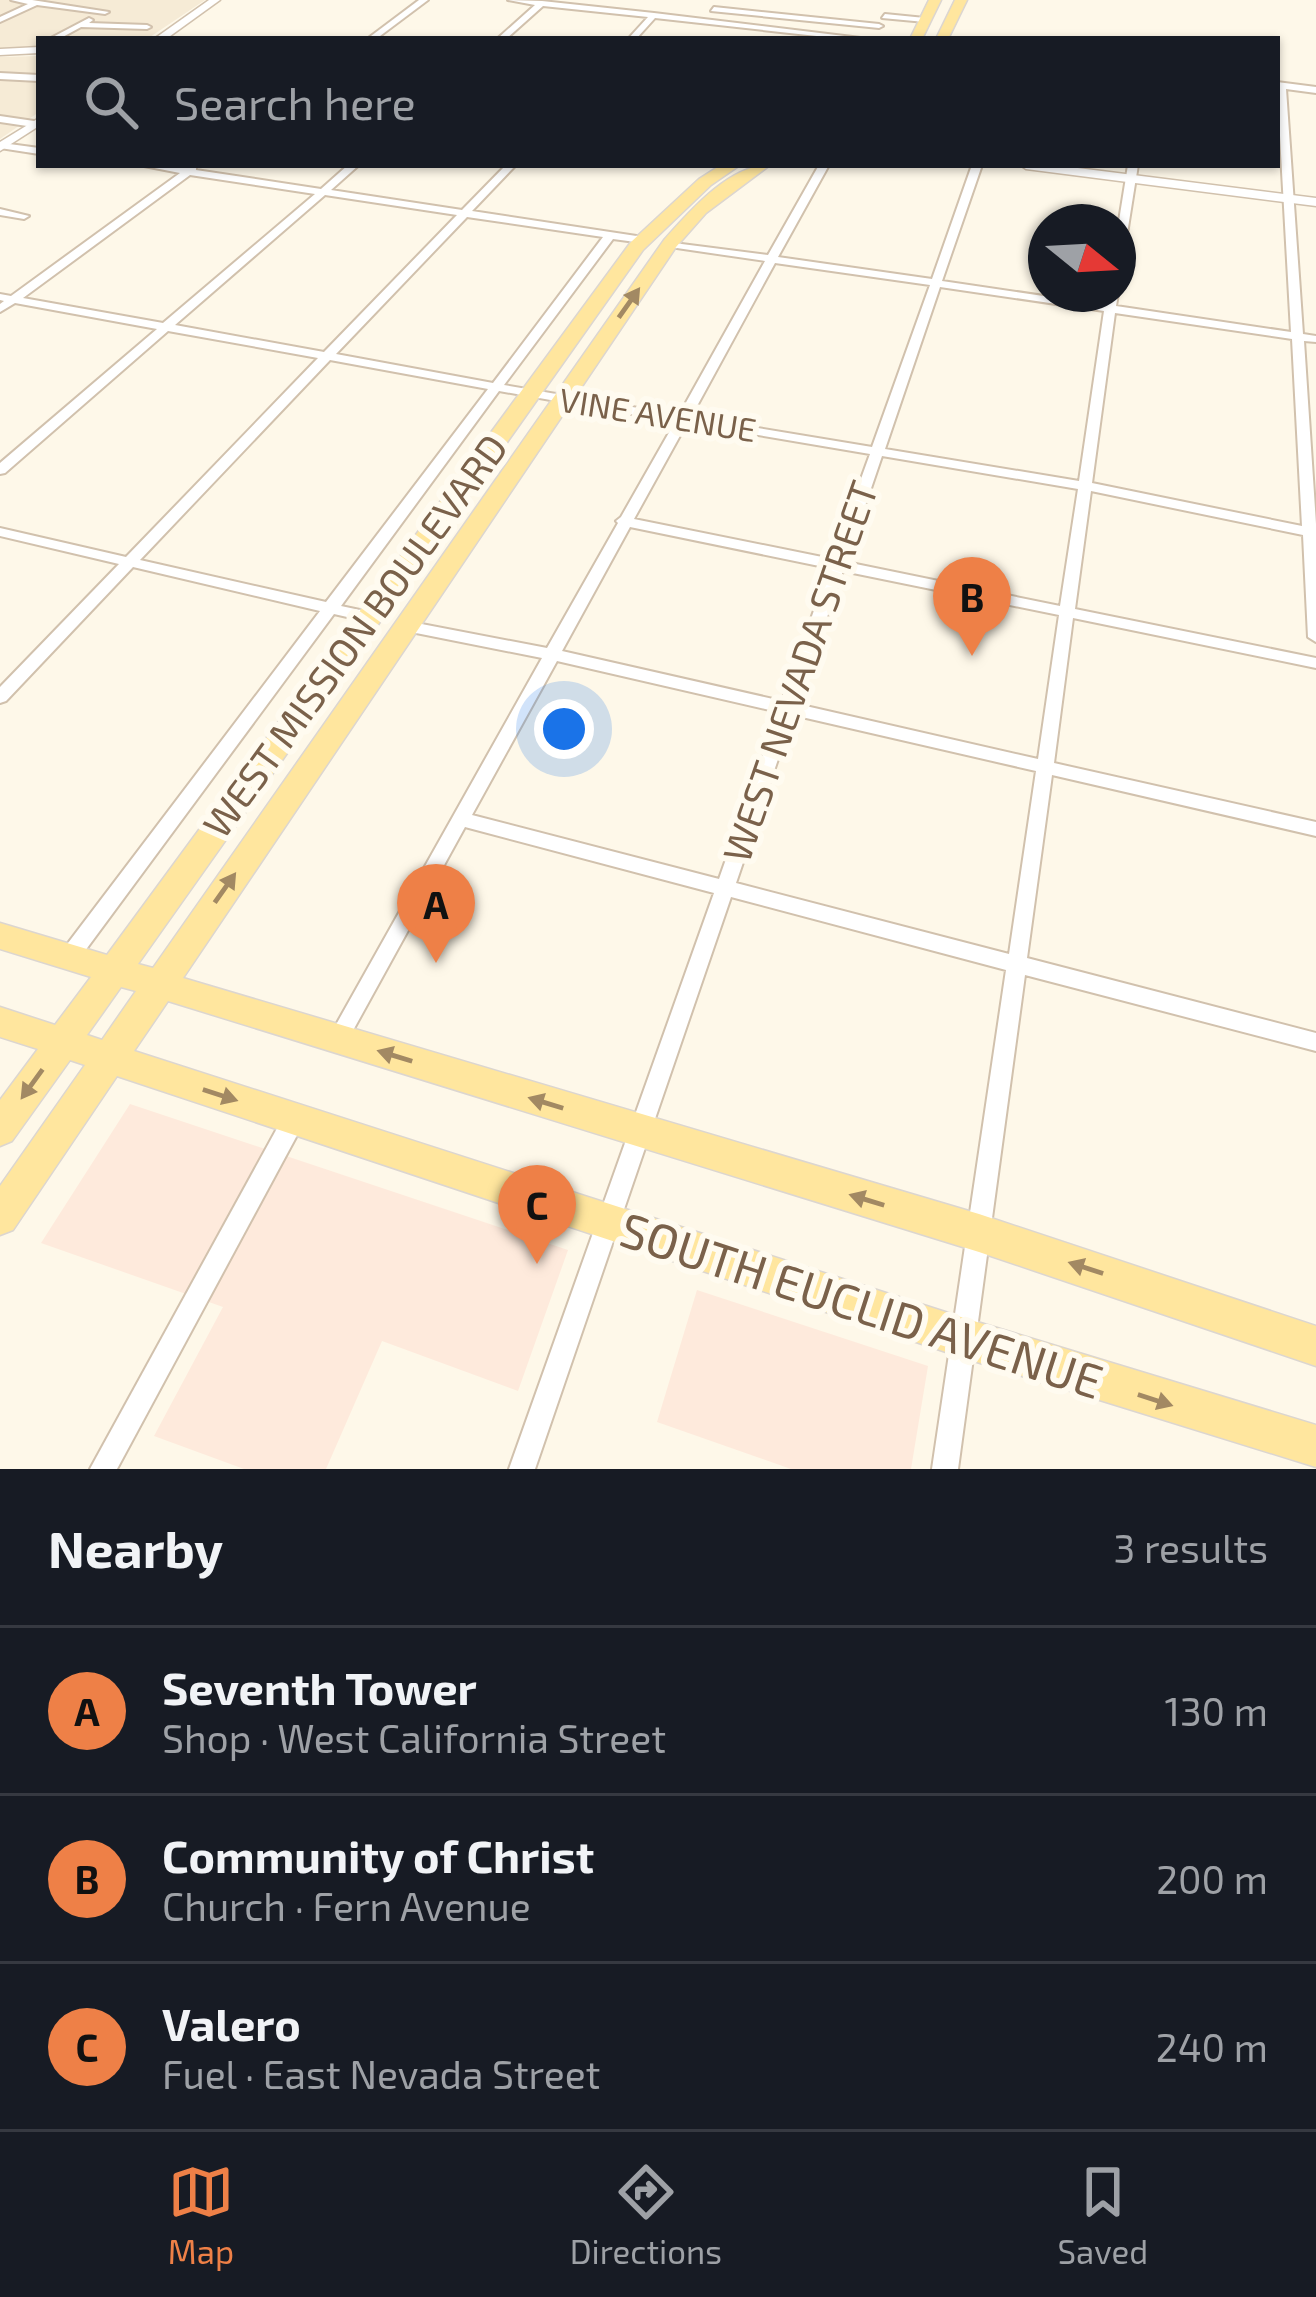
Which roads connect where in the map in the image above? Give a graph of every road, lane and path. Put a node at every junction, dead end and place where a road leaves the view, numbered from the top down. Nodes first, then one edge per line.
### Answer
1 (15, 0) edge
2 (80, 0) edge
3 (215, 0) edge
4 (424, 0) edge
5 (512, 0) edge
6 (722, 0) edge
7 (785, 0) edge
8 (894, 0) edge
9 (935, 0) edge
10 (961, 0) edge
11 (36, 3) edge
12 (542, 3) junction
13 (68, 6) junction
14 (886, 14) junction
15 (777, 15) junction
16 (654, 16) junction
17 (926, 18) junction
18 (0, 20) edge
19 (79, 25) junction
20 (147, 28) dead end
21 (766, 31) edge
22 (872, 33) edge
23 (59, 36) edge
24 (163, 36) edge
25 (375, 36) edge
26 (504, 36) edge
27 (635, 36) edge
28 (917, 36) edge
29 (943, 36) edge
30 (36, 50) edge
31 (0, 52) edge
32 (0, 76) edge
33 (36, 78) edge
34 (1280, 86) edge
35 (1316, 90) edge
36 (0, 119) edge
37 (36, 122) edge
38 (1, 146) edge
39 (36, 151) edge
40 (193, 168) edge
41 (350, 168) edge
42 (508, 168) edge
43 (727, 168) edge
44 (758, 168) edge
45 (822, 168) edge
46 (976, 168) edge
47 (1071, 168) edge
48 (1132, 172) edge
49 (322, 192) junction
50 (1292, 199) junction
51 (1316, 202) edge
52 (1127, 204) edge
53 (0, 212) edge
54 (464, 212) junction
55 (23, 216) dead end
56 (610, 235) junction
57 (643, 240) junction
58 (670, 244) junction
59 (772, 256) junction
60 (937, 281) junction
61 (1028, 291) edge
62 (7, 298) edge
63 (1136, 306) edge
64 (0, 309) edge
65 (1110, 312) edge
66 (165, 327) junction
67 (1299, 337) junction
68 (1316, 339) edge
69 (330, 355) junction
70 (499, 385) junction
71 (529, 392) junction
72 (562, 399) junction
73 (681, 416) junction
74 (876, 450) junction
75 (0, 470) edge
76 (1086, 486) junction
77 (623, 521) junction
78 (0, 532) edge
79 (1313, 533) edge
80 (131, 560) junction
81 (834, 566) junction
82 (332, 608) junction
83 (1069, 615) junction
84 (369, 617) junction
85 (406, 626) junction
86 (1316, 637) edge
87 (551, 654) junction
88 (1316, 663) edge
89 (0, 697) edge
90 (789, 710) junction
91 (1043, 767) junction
92 (460, 819) junction
93 (1316, 829) edge
94 (724, 889) junction
95 (0, 936) edge
96 (69, 957) junction
97 (1015, 963) junction
98 (113, 971) junction
99 (159, 985) junction
100 (4, 1031) edge
101 (338, 1039) junction
102 (1316, 1042) edge
103 (62, 1043) junction
104 (109, 1058) junction
105 (294, 1119) junction
106 (0, 1130) edge
107 (640, 1132) junction
108 (0, 1217) edge
109 (609, 1222) junction
110 (979, 1233) junction
111 (964, 1339) junction
112 (1316, 1346) edge
113 (1316, 1446) edge
114 (110, 1467) edge
115 (522, 1469) edge
116 (945, 1469) edge

1 - 11 street
2 - 13 street
3 - 24 street
4 - 25 street
5 - 12 street
6 - 15 street
7 - 15 street
8 - 14 street
9 - 17 main road
10 - 29 main road
11 - 13 street
11 - 18 street
12 - 16 street
12 - 26 street
13 - 19 street
14 - 17 street
14 - 22 street
15 - 21 street
15 - 22 street
16 - 21 street
16 - 27 street
17 - 28 main road
19 - 20 street
19 - 23 street
21 - 22 street
30 - 31 street
32 - 33 street
34 - 35 street
34 - 50 street
36 - 37 street
37 - 38 street
38 - 39 street
40 - 49 street
40 - 62 street
41 - 49 street
42 - 54 street
43 - 57 main road, WEST MISSION BOULEVARD
44 - 58 main road, WEST MISSION BOULEVARD
45 - 59 street
46 - 60 street, WEST NEVADA STREET
47 - 48 street
48 - 50 street
48 - 52 street
49 - 54 street
49 - 66 street
50 - 51 street
50 - 67 street
53 - 55 street
54 - 56 street
54 - 69 street
56 - 57 street
56 - 70 street
57 - 71 main road, WEST MISSION BOULEVARD
58 - 59 street
72 -> 58 main road, WEST MISSION BOULEVARD
59 - 60 street
59 - 73 street
60 - 61 street
60 - 74 street, WEST NEVADA STREET
62 - 64 street
62 - 66 street, VINE AVENUE
63 - 67 street
65 - 76 street
66 - 69 street, VINE AVENUE
66 - 75 street
67 - 68 street
67 - 79 street
69 - 70 street, VINE AVENUE
69 - 80 street
70 - 71 street, VINE AVENUE
70 - 82 street
71 - 72 street, VINE AVENUE
71 - 84 main road, WEST MISSION BOULEVARD
72 - 73 street, VINE AVENUE
72 - 85 main road, WEST MISSION BOULEVARD
73 - 74 street, VINE AVENUE
73 - 77 street
74 - 76 street, VINE AVENUE
74 - 81 street, WEST NEVADA STREET
76 - 79 street, VINE AVENUE
76 - 83 street
77 - 81 street
77 - 87 street
78 - 80 street
79 - 86 street
80 - 82 street
80 - 89 street
81 - 83 street
81 - 90 street, WEST NEVADA STREET
82 - 84 street
82 - 96 street
83 - 88 street
83 - 91 street
84 - 98 main road, WEST MISSION BOULEVARD
85 - 87 street
99 -> 85 main road, WEST MISSION BOULEVARD
87 - 90 street
87 - 92 street
90 - 91 street
90 - 94 street, WEST NEVADA STREET
91 - 93 street
91 - 97 street
92 - 94 street
92 - 101 street
94 - 97 street
94 - 107 street, WEST NEVADA STREET
95 - 96 main road
96 - 98 main road
97 - 102 street
97 - 110 street
98 - 99 main road
98 - 103 main road, WEST MISSION BOULEVARD
99 - 101 main road
99 - 104 main road, WEST MISSION BOULEVARD
100 - 103 main road, SOUTH EUCLID AVENUE
107 -> 101 main road
103 - 104 main road, SOUTH EUCLID AVENUE
103 -> 106 main road, WEST MISSION BOULEVARD
104 -> 105 main road, SOUTH EUCLID AVENUE
104 - 108 main road, WEST MISSION BOULEVARD
105 - 109 main road, SOUTH EUCLID AVENUE
105 - 114 street
107 - 109 street, WEST NEVADA STREET
110 -> 107 main road
109 - 111 main road, SOUTH EUCLID AVENUE
109 - 115 street, WEST NEVADA STREET
110 - 111 street
112 -> 110 main road
111 -> 113 main road, SOUTH EUCLID AVENUE
111 - 116 street

